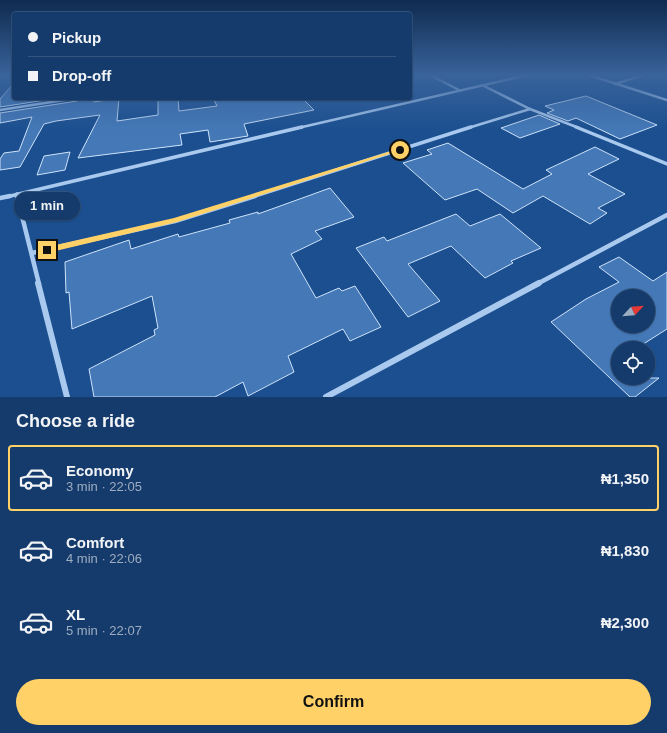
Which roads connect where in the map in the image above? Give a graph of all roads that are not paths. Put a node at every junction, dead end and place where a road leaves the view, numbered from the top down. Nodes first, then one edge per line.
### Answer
1 (444, 94) edge
2 (498, 94) edge
3 (646, 94) edge
4 (64, 100) edge
5 (667, 100) edge
6 (0, 110) edge
7 (530, 110) junction
8 (667, 164) edge
9 (17, 194) junction
10 (0, 198) edge
11 (667, 215) edge
12 (32, 253) junction
13 (67, 397) edge
14 (326, 397) edge

1 - 9 street
2 - 7 street
3 - 5 street
4 - 6 street
7 - 8 street
7 - 12 street
9 - 10 street
9 - 12 street
11 - 14 street
12 - 13 street

